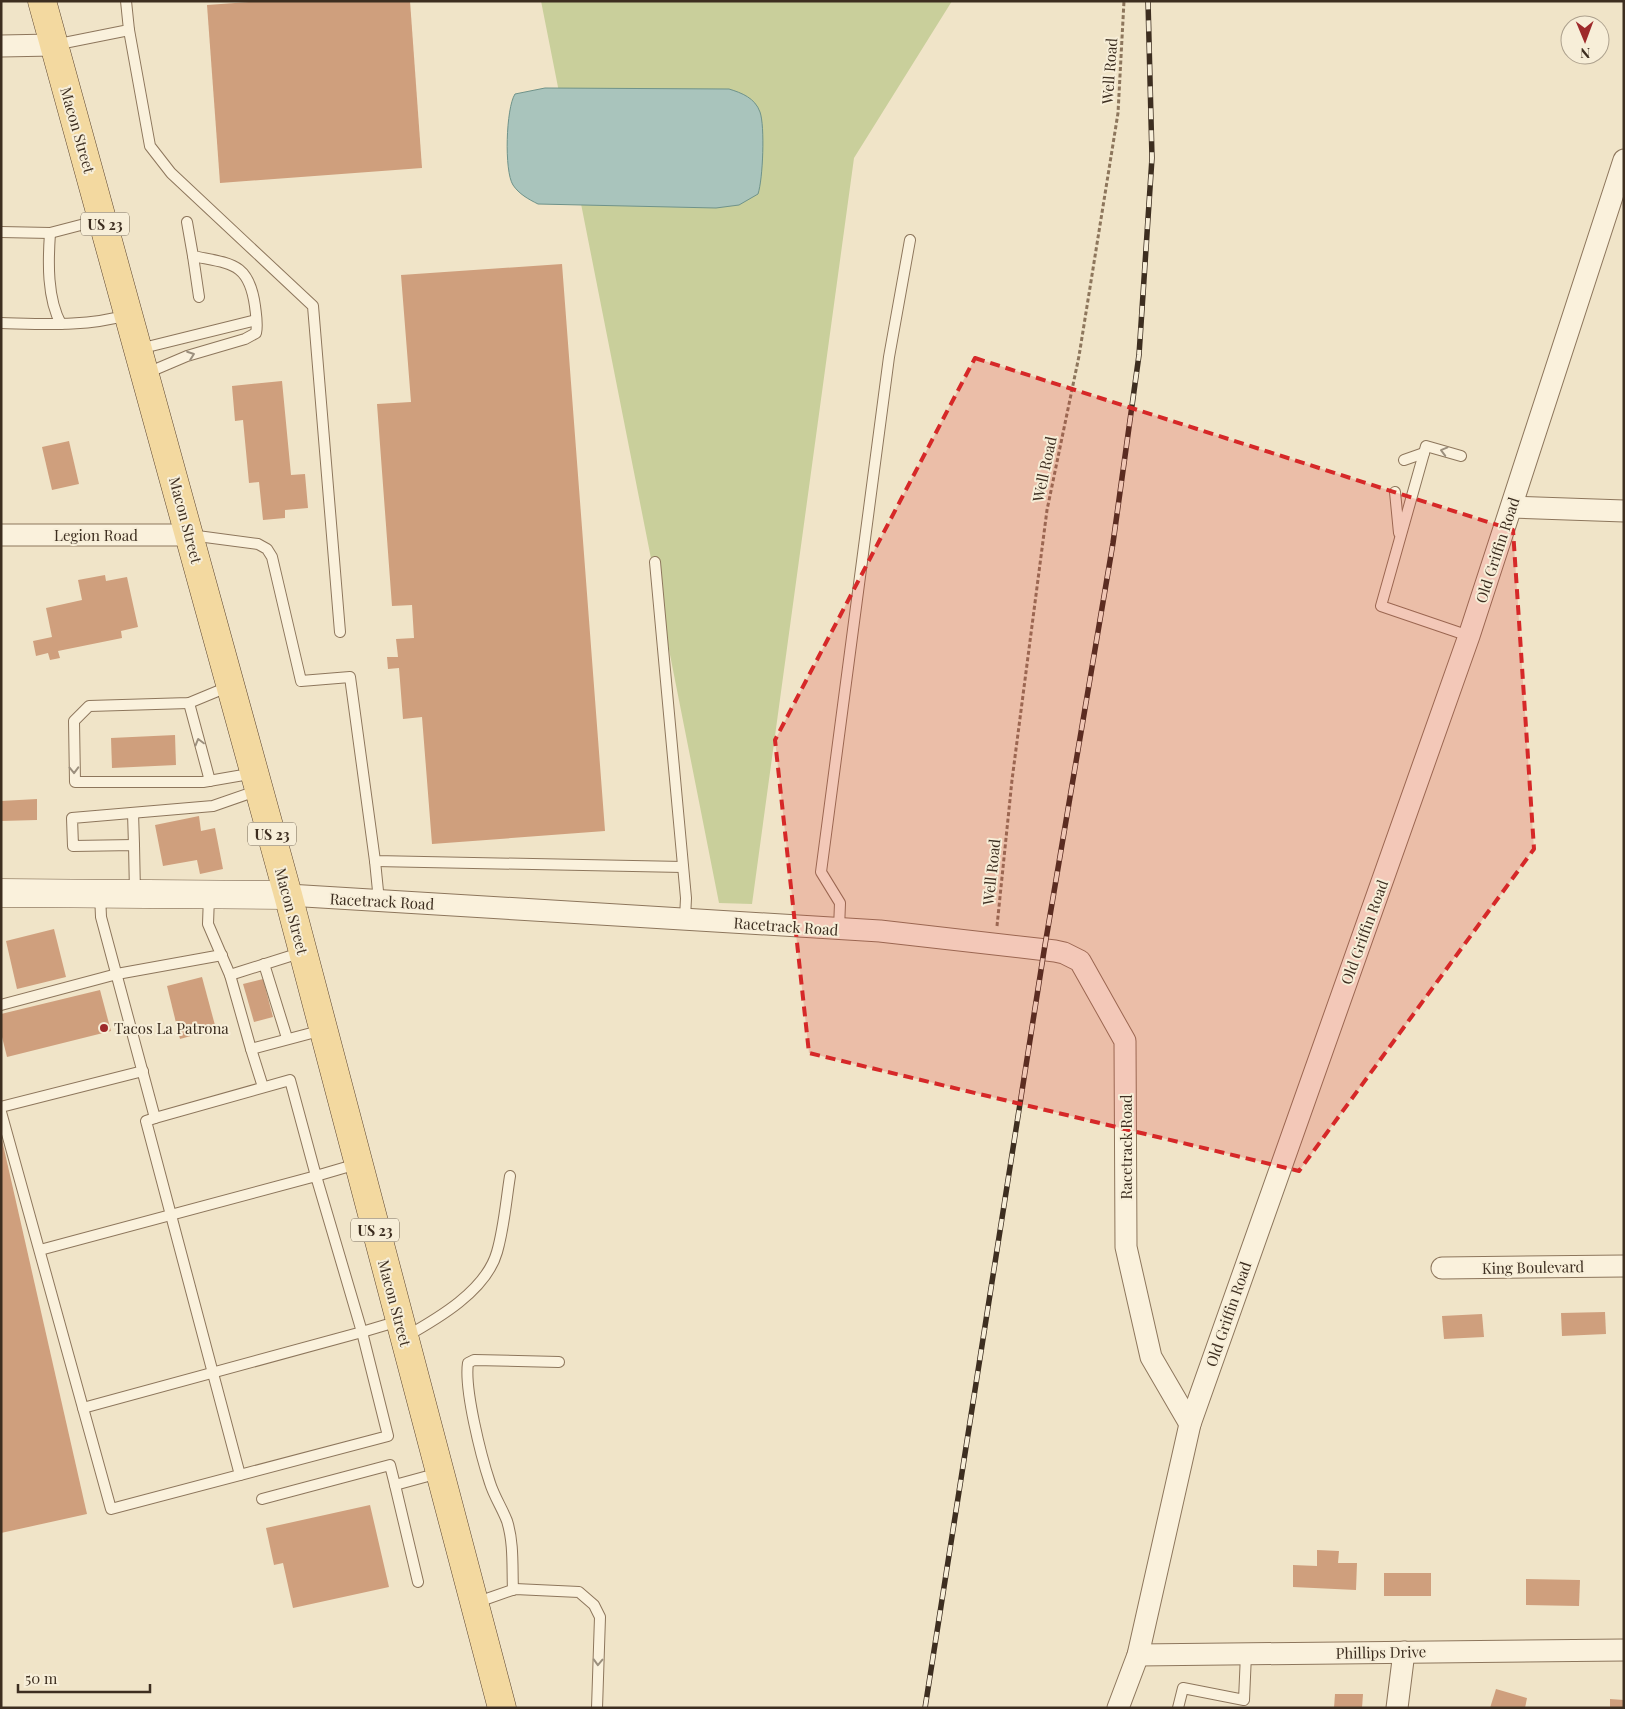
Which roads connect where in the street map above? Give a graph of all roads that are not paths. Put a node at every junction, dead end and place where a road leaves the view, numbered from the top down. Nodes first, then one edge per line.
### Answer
1 (42, 1) edge
2 (126, 1) edge
3 (129, 30) junction
4 (54, 45) junction
5 (1, 46) edge
6 (1624, 160) edge
7 (103, 219) junction
8 (187, 222) dead end
9 (1, 232) edge
10 (50, 233) junction
11 (910, 240) dead end
12 (193, 256) junction
13 (199, 296) dead end
14 (129, 314) junction
15 (256, 320) junction
16 (1, 323) edge
17 (61, 324) junction
18 (142, 361) junction
19 (1425, 449) junction
20 (1461, 456) dead end
21 (1404, 460) dead end
22 (1395, 492) dead end
23 (1512, 507) junction
24 (1624, 512) edge
25 (1, 535) edge
26 (190, 535) junction
27 (1399, 539) junction
28 (655, 562) dead end
29 (340, 632) dead end
30 (1469, 636) junction
31 (231, 686) junction
32 (189, 703) junction
33 (210, 781) junction
34 (258, 781) junction
35 (133, 813) junction
36 (134, 846) junction
37 (375, 861) junction
38 (683, 867) junction
39 (1, 893) edge
40 (100, 894) junction
41 (136, 894) junction
42 (209, 894) junction
43 (288, 895) junction
44 (379, 901) junction
45 (685, 919) junction
46 (839, 929) junction
47 (303, 952) junction
48 (222, 955) junction
49 (264, 964) junction
50 (117, 974) junction
51 (230, 975) junction
52 (1, 1005) edge
53 (324, 1030) junction
54 (287, 1038) junction
55 (252, 1049) junction
56 (142, 1070) junction
57 (263, 1087) junction
58 (1, 1107) edge
59 (1, 1112) edge
60 (155, 1118) junction
61 (358, 1164) junction
62 (316, 1176) junction
63 (510, 1176) dead end
64 (171, 1216) junction
65 (40, 1250) junction
66 (1624, 1266) edge
67 (1442, 1268) dead end
68 (402, 1329) junction
69 (362, 1332) junction
70 (559, 1362) dead end
71 (213, 1372) junction
72 (83, 1408) junction
73 (1190, 1424) junction
74 (440, 1473) junction
75 (240, 1475) junction
76 (395, 1485) junction
77 (262, 1499) dead end
78 (418, 1582) dead end
79 (513, 1590) junction
80 (474, 1603) junction
81 (1624, 1650) edge
82 (1404, 1652) junction
83 (1246, 1654) junction
84 (1138, 1655) junction
85 (502, 1708) edge
86 (597, 1708) edge
87 (1118, 1708) edge
88 (1178, 1708) edge
89 (1397, 1708) edge

1 - 4 main road, Macon Street / US 23
2 - 3 lane
3 - 4 lane
3 - 29 lane
4 - 5 street
4 - 7 main road, Macon Street / US 23
6 - 23 street, Old Griffin Road
7 - 10 lane
7 - 14 main road, Macon Street / US 23
8 - 12 lane
9 - 10 lane
10 - 17 lane
11 - 46 lane
12 - 13 lane
12 - 15 lane
14 - 17 lane
14 - 18 main road, Macon Street / US 23
15 - 18 lane
18 -> 15 lane
16 - 17 lane
18 - 26 main road, Macon Street / US 23
20 -> 19 lane
19 - 21 lane
19 - 27 lane
22 - 27 lane
23 - 24 street
23 - 30 street, Old Griffin Road
25 - 26 street, Legion Road
26 - 31 main road, Macon Street / US 23
26 - 37 lane
27 - 30 lane
28 - 38 lane
30 - 73 street, Old Griffin Road
31 - 32 lane
31 - 34 main road, Macon Street / US 23
33 -> 32 lane
32 -> 33 lane
33 - 34 lane
34 - 35 lane
34 - 43 main road, Macon Street / US 23
35 - 36 lane
35 - 36 lane
36 - 41 lane
37 - 38 lane
37 - 44 lane
38 - 45 lane
39 - 40 street, Racetrack Road
40 - 41 street, Racetrack Road
40 - 50 lane
41 - 42 street, Racetrack Road
42 - 43 street, Racetrack Road
42 - 48 lane
43 - 44 street, Racetrack Road
43 - 47 main road, Macon Street / US 23
44 - 45 street, Racetrack Road
45 - 46 street, Racetrack Road
46 - 73 street, Racetrack Road
47 - 49 lane
47 - 53 main road, Macon Street / US 23
48 - 50 lane
48 - 51 lane
49 - 51 lane
49 - 54 lane
50 - 52 lane
50 - 56 lane
51 - 55 lane
53 - 54 lane
53 - 61 main road, Macon Street / US 23
54 - 55 lane
55 - 57 lane
56 - 58 lane
56 - 60 lane
57 - 60 lane
57 - 62 lane
59 - 65 lane
60 - 64 lane
61 - 62 lane
61 - 68 main road, Macon Street / US 23
62 - 64 lane
62 - 69 lane
63 - 68 lane
64 - 65 lane
64 - 71 lane
65 - 72 lane
66 - 67 street, King Boulevard
68 - 69 lane
68 - 74 main road, Macon Street / US 23
69 - 71 lane
69 - 75 lane
70 - 79 lane
71 - 72 lane
71 - 75 lane
72 - 75 lane
73 - 84 street, Old Griffin Road
74 - 76 lane
74 - 80 main road, Macon Street / US 23
76 - 77 lane
76 - 78 lane
79 - 80 lane
79 -> 86 lane
80 - 85 main road, Macon Street / US 23
81 - 82 street, Phillips Drive
82 - 83 street, Phillips Drive
82 - 89 street
83 - 84 street, Phillips Drive
83 - 88 lane
84 - 87 street, Old Griffin Road

